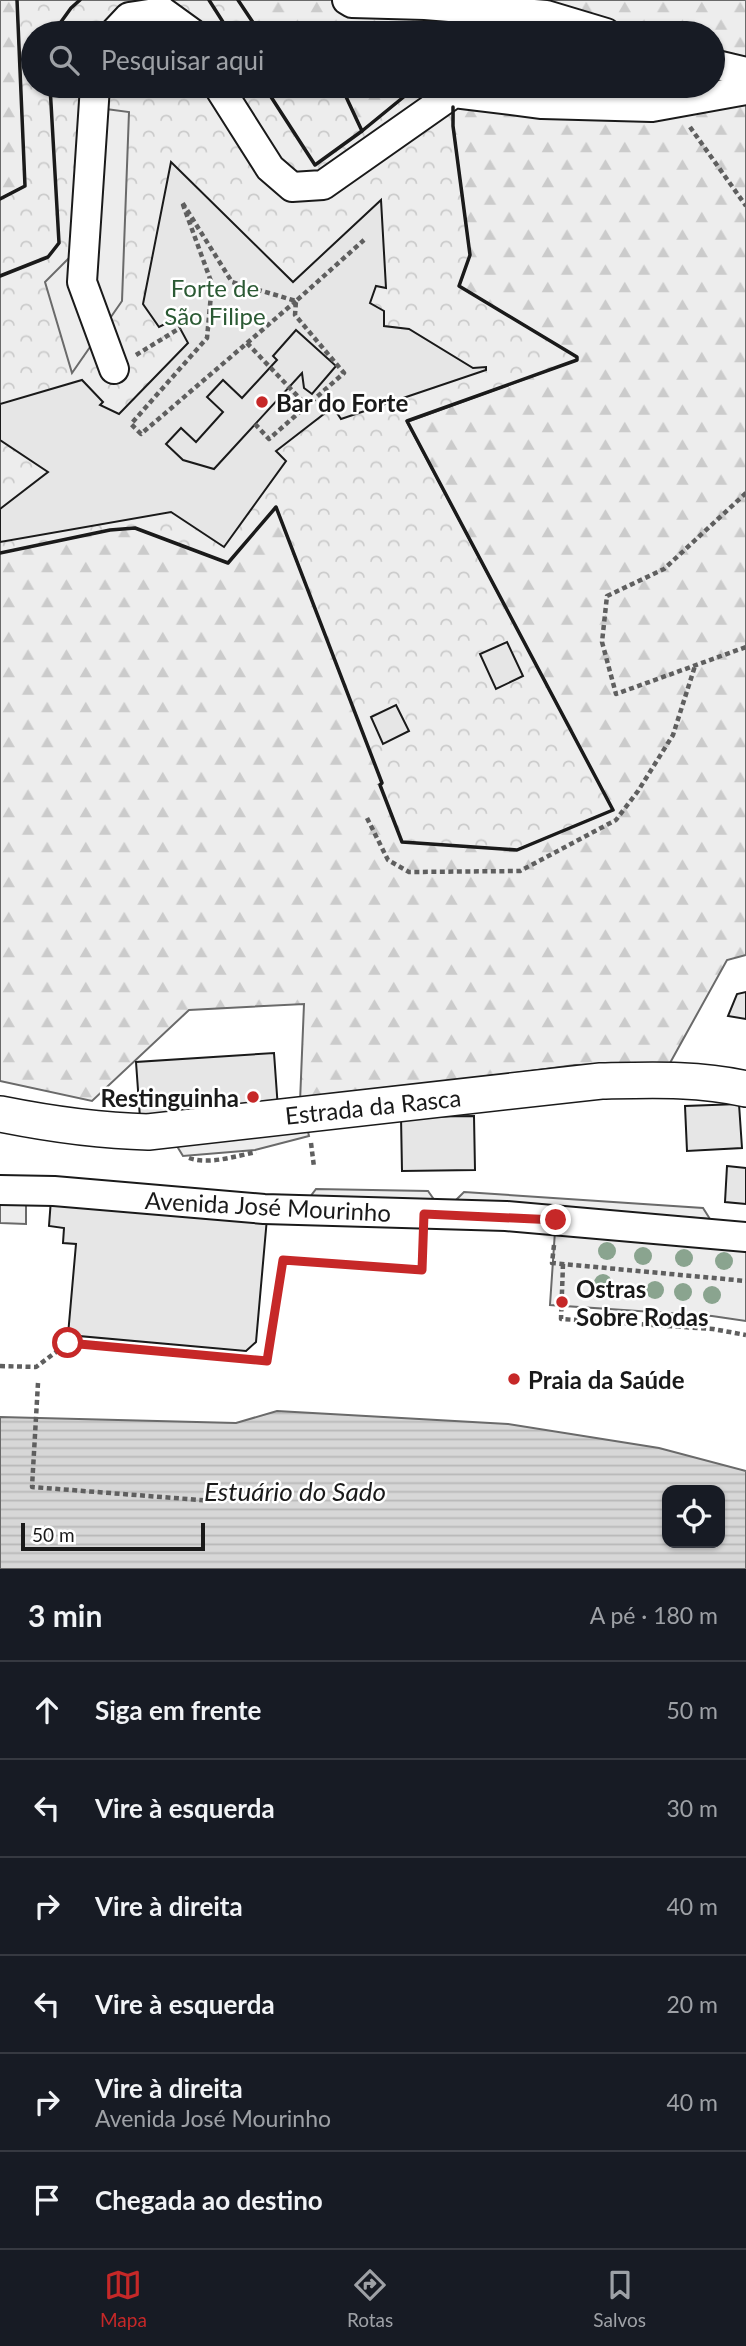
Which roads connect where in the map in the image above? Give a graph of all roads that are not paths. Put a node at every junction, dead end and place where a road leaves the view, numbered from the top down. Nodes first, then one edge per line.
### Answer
1 (347, 0) edge
2 (125, 21) edge
3 (175, 21) edge
4 (566, 21) edge
5 (725, 67) edge
6 (746, 72) edge
7 (746, 90) edge
8 (725, 94) edge
9 (94, 98) edge
10 (226, 98) edge
11 (447, 98) edge
12 (494, 98) edge
13 (701, 98) edge
14 (114, 369) road end
15 (746, 1089) edge
16 (0, 1114) edge
17 (0, 1190) edge
18 (746, 1237) edge

1 - 4 street
2 - 3 street
5 - 6 street
7 - 8 street
9 - 14 street
10 - 11 street
12 - 13 street
15 - 16 main road, Estrada da Rasca
17 - 18 street, Avenida José Mourinho

